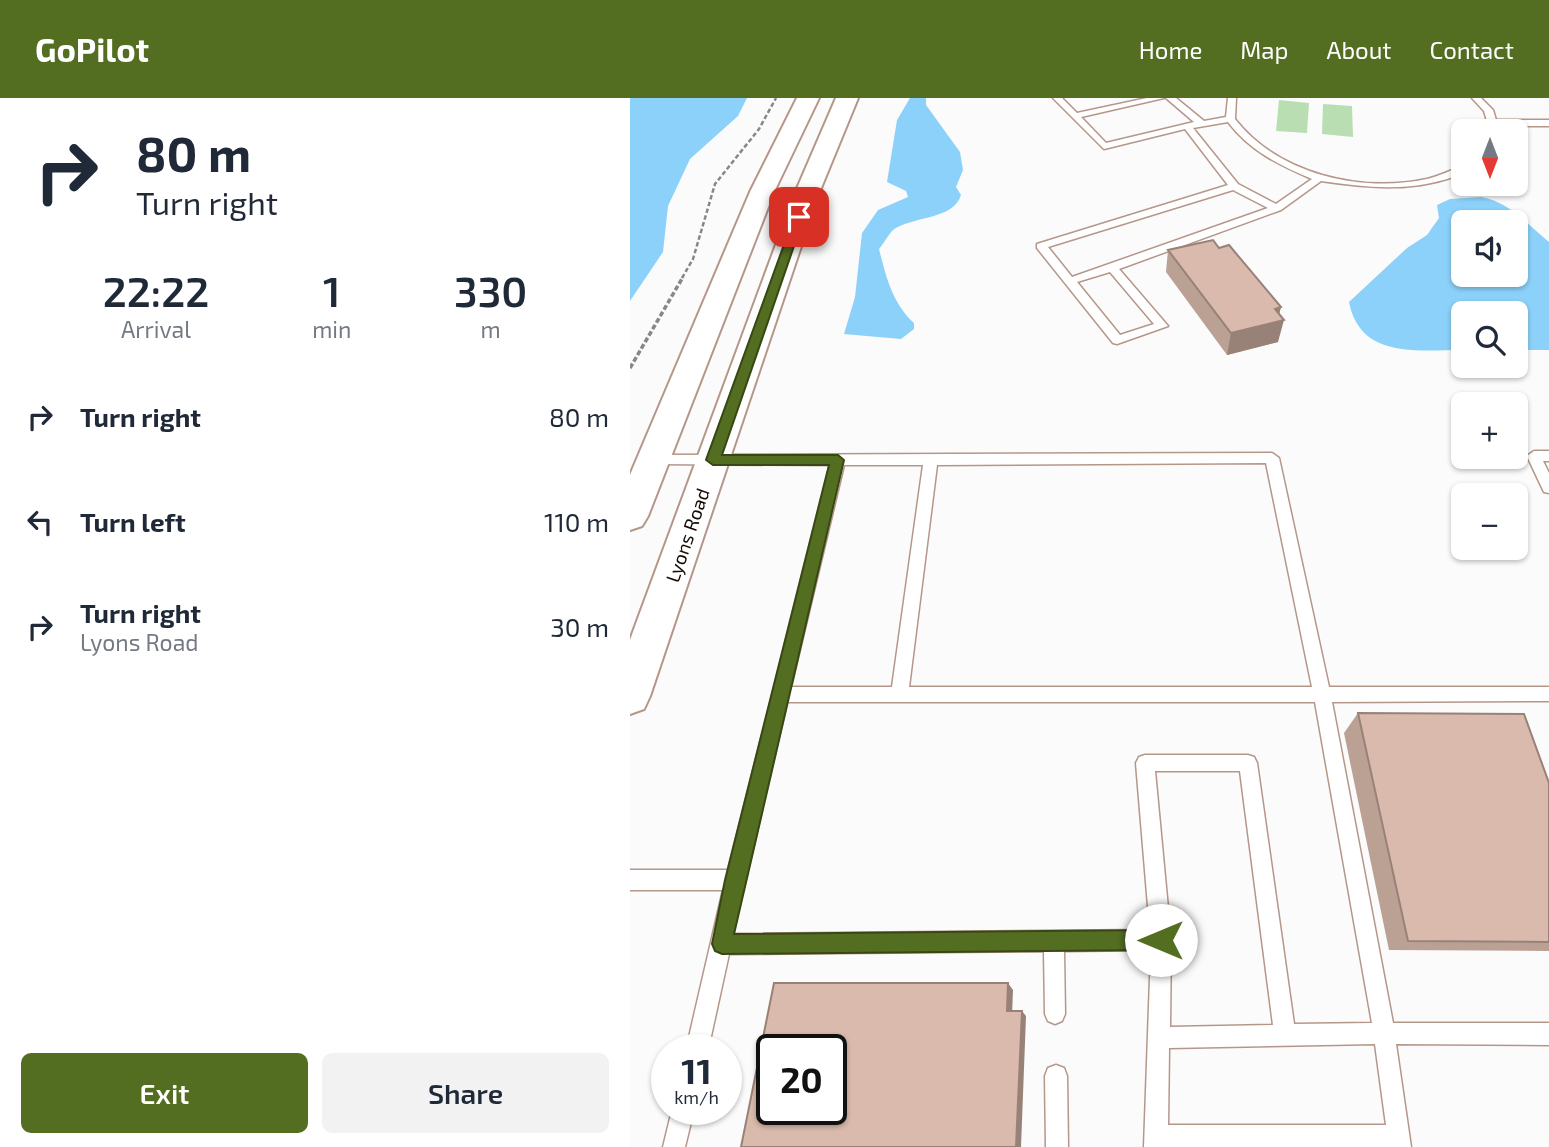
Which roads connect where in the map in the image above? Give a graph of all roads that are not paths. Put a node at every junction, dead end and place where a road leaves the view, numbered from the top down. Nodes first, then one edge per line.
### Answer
1 (808, 98) edge
2 (847, 98) edge
3 (1057, 98) edge
4 (1160, 98) edge
5 (1170, 98) edge
6 (1232, 98) edge
7 (1476, 98) edge
8 (1546, 112) dead end
9 (1075, 116) junction
10 (1230, 119) junction
11 (1490, 119) edge
12 (1200, 122) junction
13 (1549, 123) edge
14 (1528, 125) edge
15 (1187, 126) junction
16 (1451, 175) edge
17 (1319, 178) junction
18 (1234, 186) junction
19 (1277, 208) junction
20 (1112, 268) junction
21 (1070, 281) junction
22 (1549, 456) edge
23 (653, 459) junction
24 (931, 459) junction
25 (713, 460) junction
26 (838, 460) junction
27 (1549, 488) edge
28 (630, 516) edge
29 (900, 692) junction
30 (1322, 694) junction
31 (1549, 694) edge
32 (780, 695) junction
33 (630, 696) edge
34 (630, 880) edge
35 (735, 880) junction
36 (1161, 940) junction
37 (1054, 941) junction
38 (722, 944) junction
39 (1055, 1014) dead end
40 (1384, 1032) junction
41 (701, 1034) edge
42 (1549, 1034) edge
43 (1285, 1035) junction
44 (1158, 1038) junction
45 (1056, 1076) dead end
46 (679, 1125) edge
47 (1156, 1142) edge
48 (1399, 1142) edge
49 (674, 1147) edge
50 (1057, 1147) edge

1 - 23 main road
2 - 25 main road, Lyons Road
3 - 9 lane
4 - 9 lane
5 - 12 lane
6 - 10 lane
7 - 11 lane
8 - 13 lane
9 - 15 lane
10 - 12 lane
10 - 17 lane
12 - 15 lane
13 - 14 lane
15 - 18 lane
16 - 17 lane
17 - 19 lane
18 - 19 lane
18 - 21 lane
19 - 20 lane
20 - 21 lane
20 - 21 lane
22 - 27 lane
23 - 25 lane
23 - 28 main road
24 - 26 lane
24 - 29 lane
24 - 30 lane
25 - 26 lane
25 - 33 main road, Lyons Road
26 - 32 lane
29 - 30 lane
29 - 32 lane
30 - 31 lane
30 - 40 lane
32 - 35 lane
34 - 35 lane
35 - 38 lane
36 - 37 lane
36 - 43 lane
36 - 44 lane
37 - 38 lane
37 - 39 lane
38 - 41 lane
40 - 42 lane
40 - 43 lane
40 - 48 lane
43 - 44 lane
44 - 47 lane
45 - 50 lane
46 - 49 lane
47 - 48 lane

